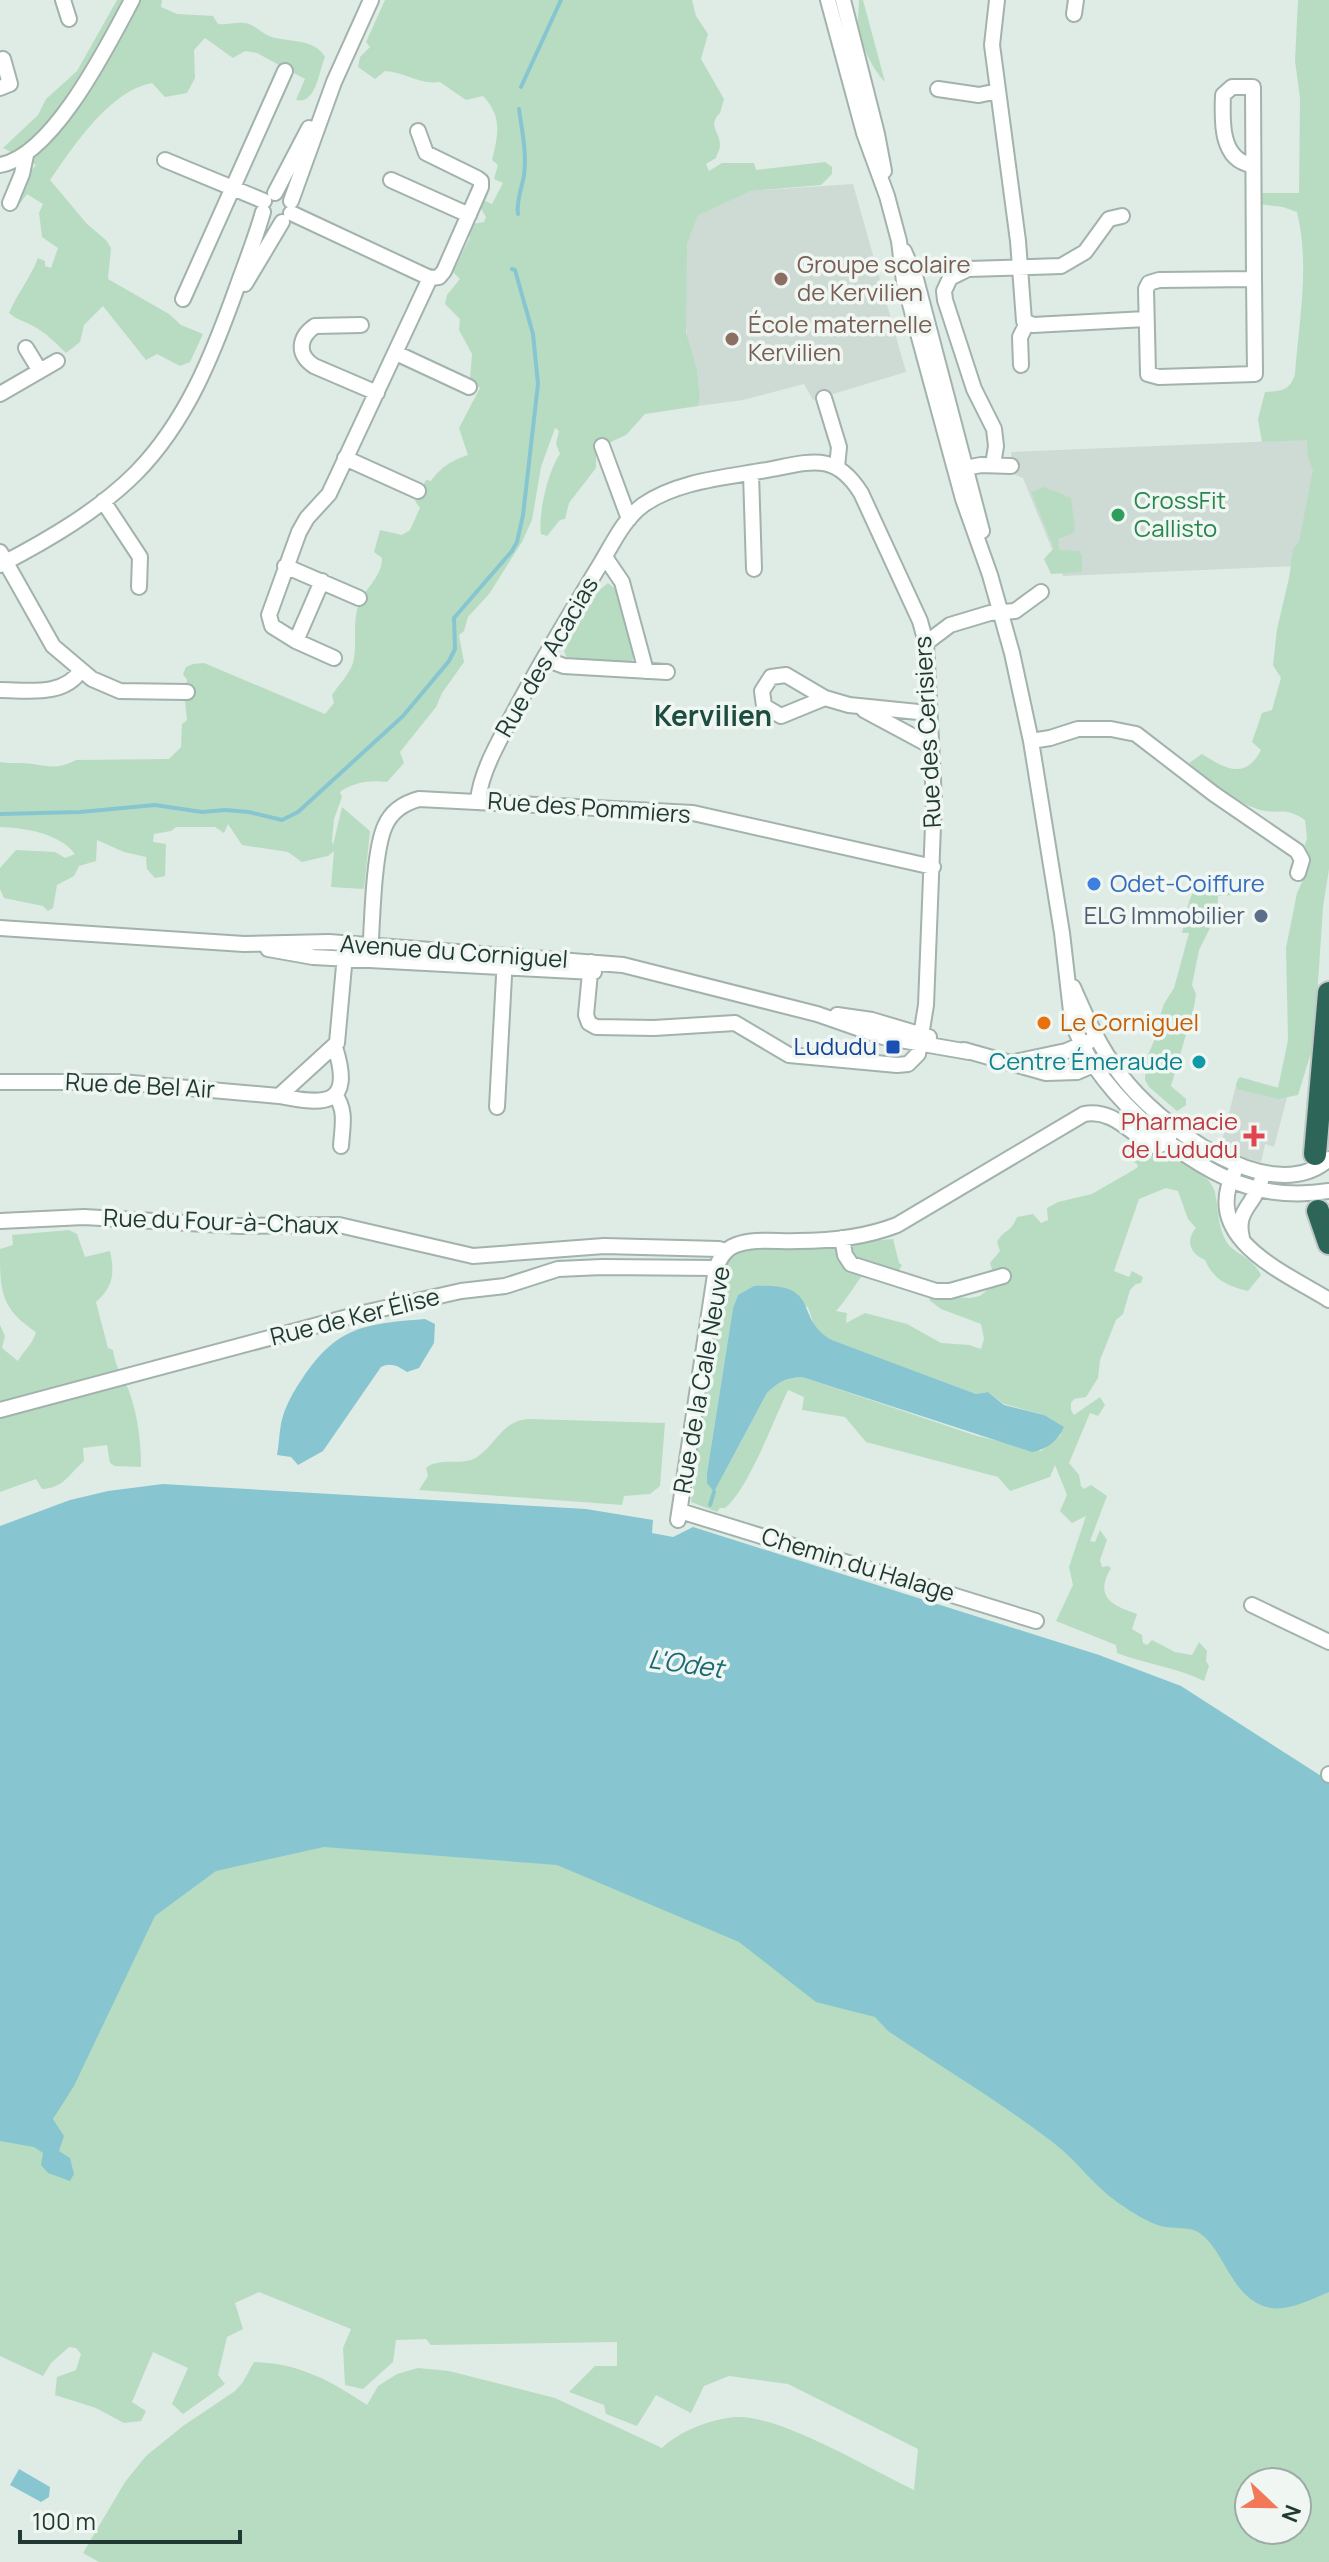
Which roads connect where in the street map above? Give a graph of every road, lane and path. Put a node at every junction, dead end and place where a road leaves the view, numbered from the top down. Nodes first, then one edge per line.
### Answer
1 (63, 0) edge
2 (132, 0) edge
3 (828, 0) edge
4 (843, 0) edge
5 (997, 0) edge
6 (366, 2) edge
7 (69, 19) dead end
8 (3, 59) dead end
9 (285, 71) dead end
10 (334, 82) junction
11 (0, 88) edge
12 (938, 89) dead end
13 (998, 91) junction
14 (418, 131) dead end
15 (26, 155) junction
16 (165, 160) dead end
17 (0, 165) edge
18 (1252, 165) junction
19 (391, 180) dead end
20 (232, 190) junction
21 (887, 196) junction
22 (267, 202) junction
23 (10, 203) dead end
24 (288, 212) junction
25 (469, 215) junction
26 (1122, 216) dead end
27 (1020, 268) junction
28 (430, 278) junction
29 (1254, 279) junction
30 (183, 299) dead end
31 (1146, 319) junction
32 (1027, 323) junction
33 (361, 325) dead end
34 (223, 327) junction
35 (26, 348) dead end
36 (396, 353) junction
37 (57, 361) dead end
38 (1021, 365) dead end
39 (40, 371) junction
40 (469, 387) dead end
41 (377, 393) junction
42 (0, 394) edge
43 (824, 398) dead end
44 (602, 446) dead end
45 (345, 458) junction
46 (993, 465) junction
47 (1011, 466) dead end
48 (837, 467) junction
49 (960, 469) junction
50 (751, 473) junction
51 (418, 491) dead end
52 (103, 501) junction
53 (629, 519) junction
54 (605, 557) junction
55 (2, 559) edge
56 (285, 566) junction
57 (754, 569) dead end
58 (322, 581) junction
59 (139, 587) dead end
60 (1041, 592) dead end
61 (359, 598) dead end
62 (1002, 613) junction
63 (920, 621) junction
64 (950, 625) junction
65 (296, 641) junction
66 (926, 643) junction
67 (334, 658) dead end
68 (545, 659) junction
69 (81, 670) junction
70 (646, 671) junction
71 (667, 672) dead end
72 (0, 690) edge
73 (187, 692) dead end
74 (825, 698) dead end
75 (860, 708) junction
76 (928, 713) junction
77 (1031, 741) junction
78 (931, 746) junction
79 (478, 800) junction
80 (933, 867) junction
81 (1298, 873) dead end
82 (0, 928) edge
83 (346, 951) junction
84 (371, 952) junction
85 (505, 961) junction
86 (590, 967) junction
87 (1067, 971) junction
88 (1329, 993) edge
89 (1098, 1038) junction
90 (922, 1040) junction
91 (1081, 1045) junction
92 (335, 1047) junction
93 (1108, 1056) junction
94 (1011, 1062) junction
95 (1093, 1066) junction
96 (0, 1082) edge
97 (335, 1095) junction
98 (279, 1096) junction
99 (497, 1107) dead end
100 (1173, 1126) junction
101 (1168, 1141) junction
102 (1198, 1143) junction
103 (341, 1146) dead end
104 (1322, 1157) edge
105 (1239, 1164) junction
106 (1263, 1173) junction
107 (1231, 1180) junction
108 (1259, 1189) junction
109 (1329, 1191) edge
110 (1318, 1211) dead end
111 (0, 1221) edge
112 (842, 1238) junction
113 (1242, 1241) junction
114 (1329, 1243) edge
115 (725, 1251) junction
116 (716, 1268) junction
117 (1003, 1276) dead end
118 (1329, 1300) edge
119 (0, 1410) edge
120 (679, 1515) joint
121 (1252, 1605) dead end
122 (1036, 1621) dead end
123 (1329, 1642) edge

1 - 7 street
2 - 15 street
3 - 21 street
4 - 21 street
5 - 13 street
6 - 10 street
8 - 11 street
9 - 20 street
10 - 22 street
10 - 24 street
12 - 13 street
13 - 27 street
14 - 25 street
15 - 17 street
15 - 23 street
16 - 20 street
18 - 18 street
18 - 29 street
19 - 25 street
20 - 22 street
20 - 30 street
21 - 49 street
22 - 24 street
22 - 24 street
22 - 34 street
24 - 28 street
24 - 34 street
25 - 28 street
26 - 27 street
27 - 32 street
27 - 46 street
28 - 36 street
29 - 31 street
29 - 31 street
31 - 32 street
32 - 38 street
33 - 41 street
34 - 52 street
35 - 39 street
36 - 40 street
36 - 41 street
37 - 39 street
39 - 42 street
41 - 45 street
43 - 48 street
44 - 53 street
45 - 51 street
45 - 56 street
46 - 47 street
46 - 49 street
48 - 50 street, Rue des Acacias
48 - 63 street, Rue des Cerisiers
49 - 62 street
50 - 53 street, Rue des Acacias
50 - 57 street
52 - 55 street
52 - 59 street
53 - 54 street, Rue des Acacias
54 - 68 street, Rue des Acacias
54 - 70 street
55 - 69 street
56 - 58 street
56 - 65 street
58 - 61 street
58 - 65 street
60 - 62 street
62 - 64 street
62 - 77 street
63 - 64 street
63 - 66 street, Rue des Cerisiers
64 - 66 street
65 - 67 street
66 - 76 street, Rue des Cerisiers
68 - 70 street
68 - 79 street, Rue des Acacias
69 - 72 street
69 - 73 street
70 - 71 street
74 - 75 street
75 - 76 street
75 - 78 street
76 - 78 street, Rue des Cerisiers
77 - 81 street
77 - 87 street
78 - 80 street, Rue des Cerisiers
79 - 80 street, Rue des Pommiers
79 - 84 street, Rue des Pommiers
80 - 90 street, Rue des Cerisiers
82 - 83 street, Avenue du Corniguel
83 - 84 street, Avenue du Corniguel
83 - 92 street
84 - 85 street, Avenue du Corniguel
85 - 86 street, Avenue du Corniguel
85 - 99 street
86 - 90 street, Avenue du Corniguel
86 - 90 street
87 - 89 street
87 - 91 street
88 - 104 highway
89 - 91 street, Avenue du Corniguel
89 - 93 street
90 - 94 street, Avenue du Corniguel
91 - 94 street, Avenue du Corniguel
91 - 95 street
92 - 97 street
92 - 98 street
93 - 95 street, Avenue du Corniguel
93 - 100 street
94 - 95 street, Avenue du Corniguel
95 - 101 street
96 - 98 street, Rue de Bel Air
97 - 98 street, Rue de Bel Air
97 - 103 street
100 - 101 street
100 - 102 street
101 - 102 street, Rue de la Cale Neuve
101 - 107 street
101 - 112 street, Rue de la Cale Neuve
102 - 105 street
104 - 106 street
105 - 106 street
105 - 107 street
106 - 108 street
107 - 108 street
107 - 113 street
108 - 109 street
108 - 113 street
110 - 114 highway
111 - 115 street, Rue du Four-à-Chaux
112 - 115 street, Rue de la Cale Neuve
112 - 117 street
113 - 118 street
115 - 116 street, Rue de la Cale Neuve
116 - 119 street, Rue de Ker Élise
116 - 120 street, Rue de la Cale Neuve
120 - 122 street, Chemin du Halage
121 - 123 street

